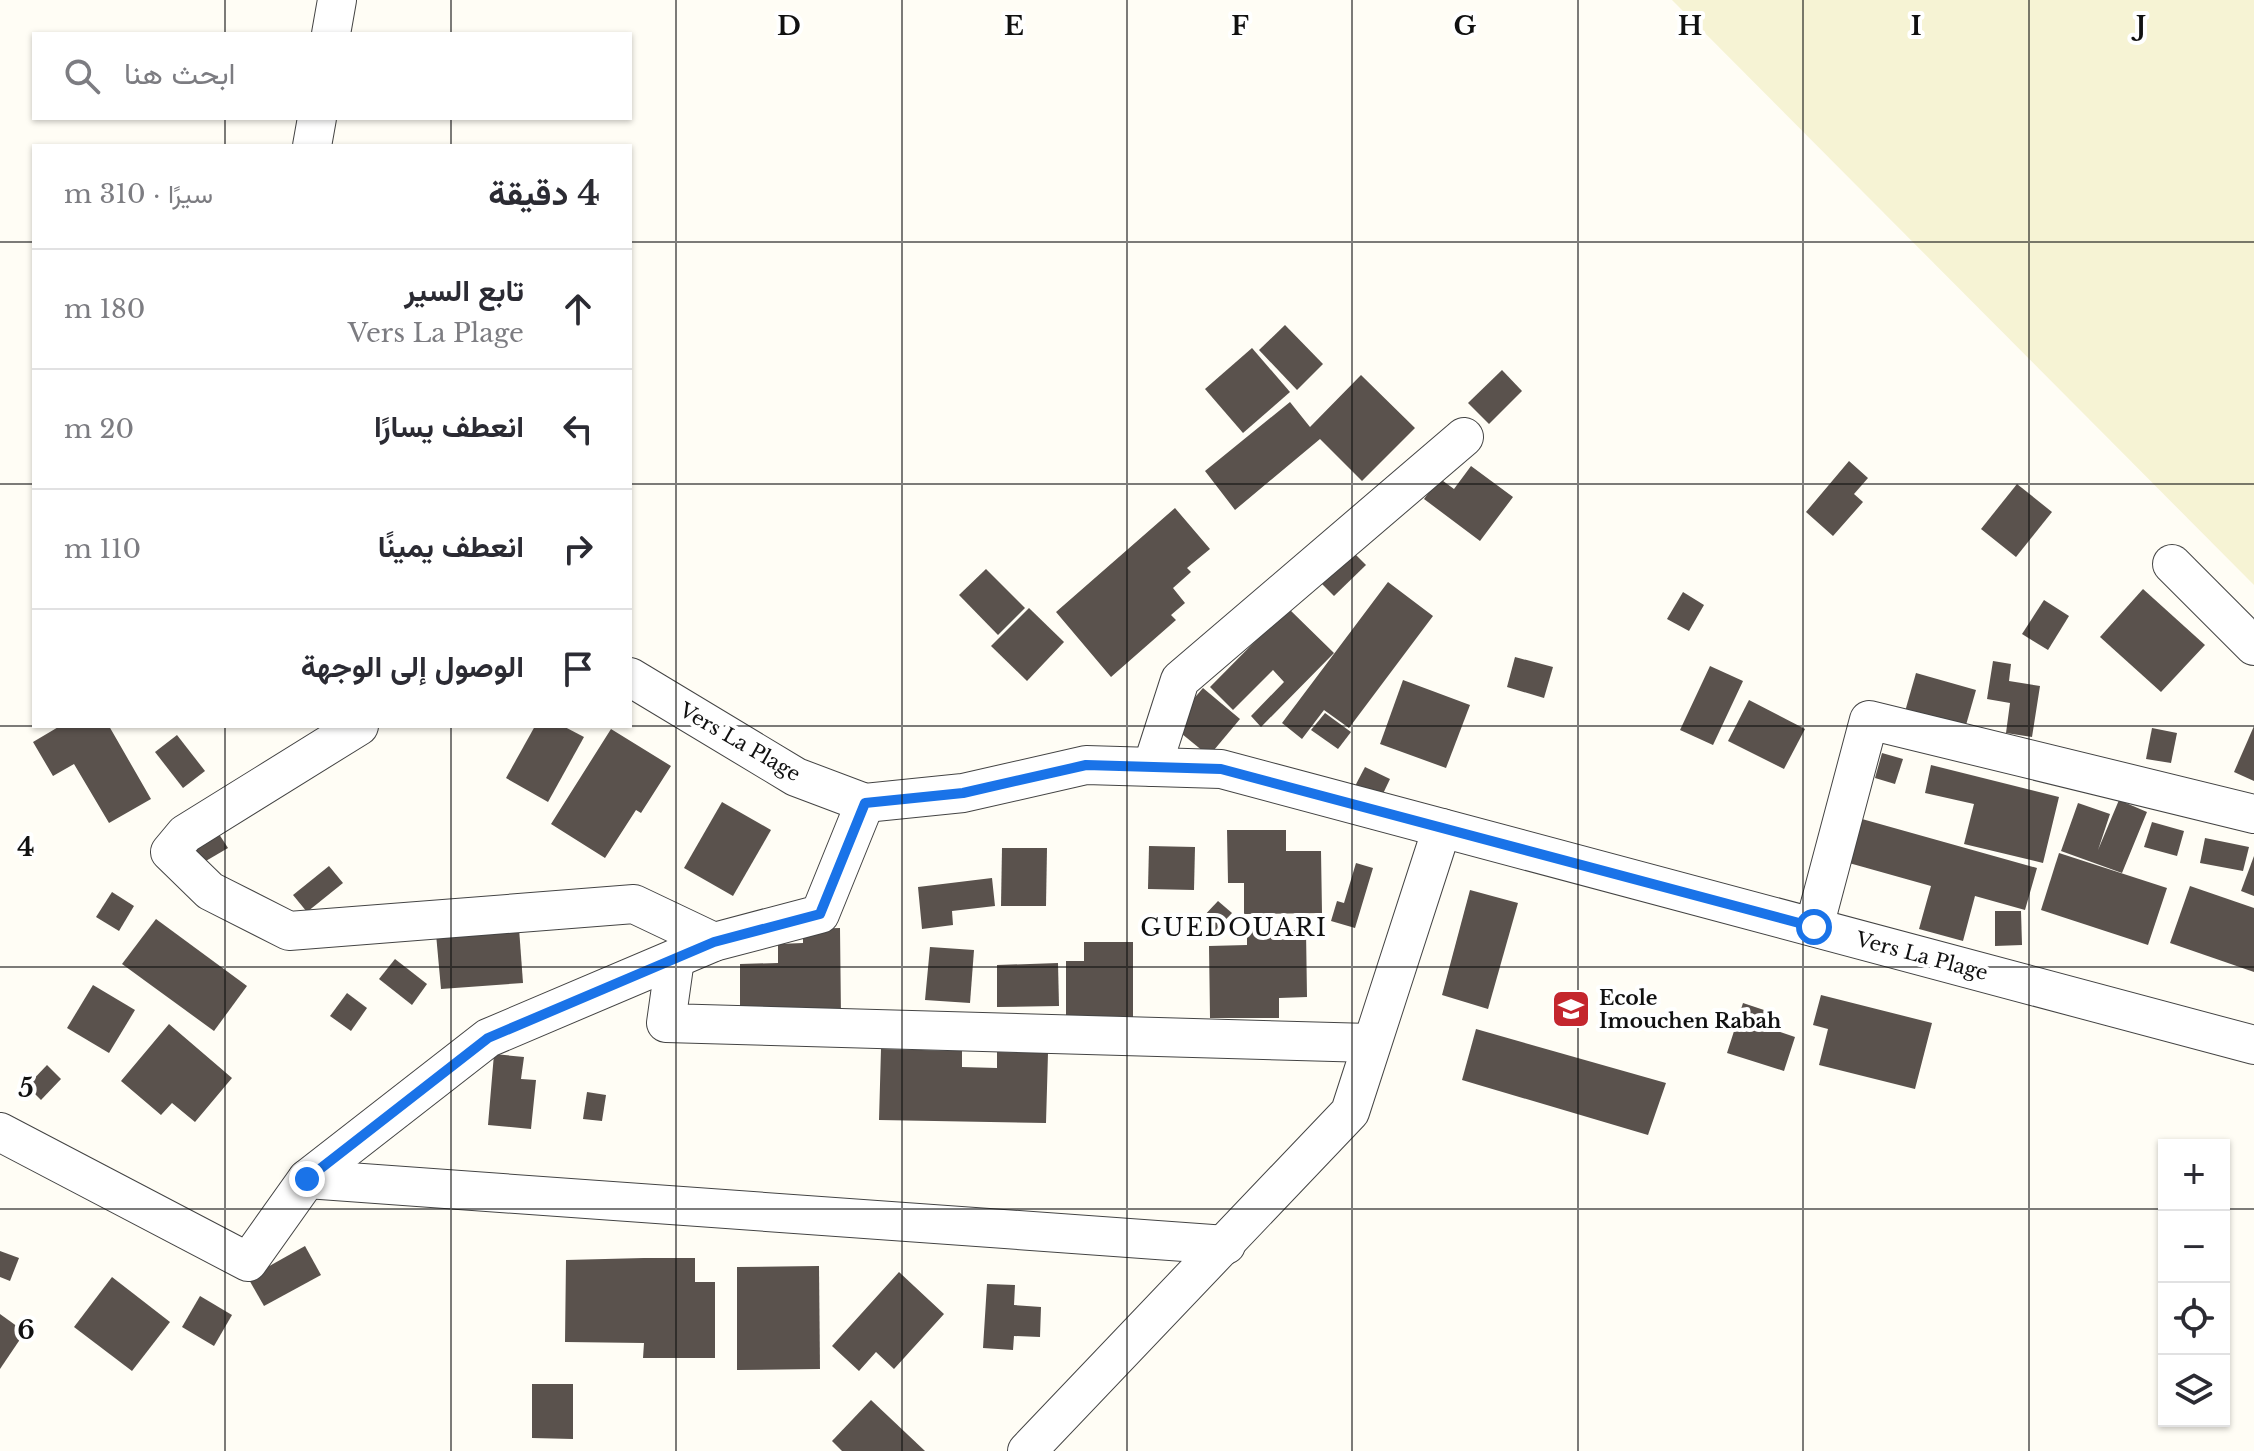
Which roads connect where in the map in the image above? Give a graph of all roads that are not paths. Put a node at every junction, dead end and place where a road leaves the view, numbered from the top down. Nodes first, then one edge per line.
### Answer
1 (337, 0) edge
2 (331, 32) edge
3 (317, 120) edge
4 (312, 144) edge
5 (1464, 437) dead end
6 (2172, 564) dead end
7 (2254, 646) edge
8 (632, 678) edge
9 (356, 728) edge
10 (1152, 767) junction
11 (865, 803) junction
12 (2254, 814) edge
13 (1442, 828) junction
14 (1814, 927) junction
15 (714, 942) junction
16 (675, 959) junction
17 (1370, 1043) junction
18 (2254, 1045) edge
19 (0, 1132) edge
20 (307, 1179) junction
21 (1226, 1245) junction
22 (1027, 1451) edge

1 - 2 street
3 - 4 street
5 - 10 street
6 - 7 street
8 - 11 street, Vers La Plage
9 - 15 street
10 - 11 street, Vers La Plage
10 - 13 street, Vers La Plage
11 - 15 street
12 - 14 street
13 - 14 street, Vers La Plage
13 - 17 street
14 - 18 street, Vers La Plage
15 - 16 street
16 - 17 street
16 - 20 street
17 - 21 street
19 - 20 street
20 - 21 street
21 - 22 street

